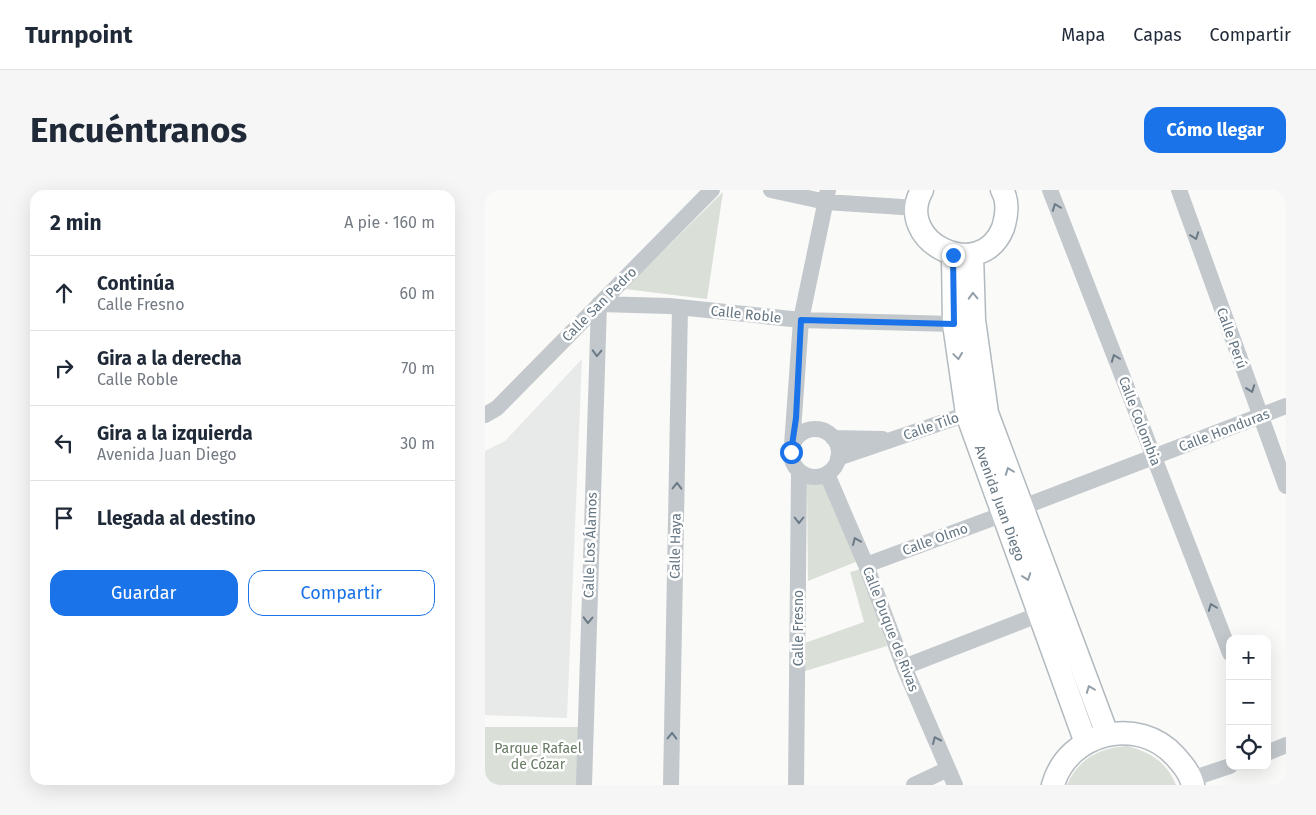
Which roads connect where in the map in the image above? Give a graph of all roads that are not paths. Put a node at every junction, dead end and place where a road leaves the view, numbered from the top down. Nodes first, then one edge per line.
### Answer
1 (712, 190) edge
2 (771, 190) edge
3 (1050, 190) edge
4 (1179, 190) edge
5 (1008, 191) edge
6 (827, 196) edge
7 (920, 199) edge
8 (963, 255) junction
9 (599, 304) junction
10 (680, 307) junction
11 (801, 320) junction
12 (954, 324) junction
13 (1286, 406) edge
14 (967, 414) junction
15 (485, 415) edge
16 (1261, 416) junction
17 (833, 438) junction
18 (895, 439) junction
19 (792, 445) junction
20 (1154, 457) junction
21 (838, 458) junction
22 (799, 472) junction
23 (827, 474) junction
24 (1286, 486) edge
25 (1013, 511) junction
26 (866, 565) junction
27 (1040, 614) junction
28 (1226, 643) edge
29 (904, 667) junction
30 (1107, 734) junction
31 (1086, 743) junction
32 (1286, 745) edge
33 (1271, 751) edge
34 (1226, 768) edge
35 (949, 769) junction
36 (1192, 782) edge
37 (584, 785) edge
38 (671, 785) edge
39 (796, 785) edge
40 (914, 785) edge
41 (955, 785) edge
42 (1053, 785) edge

1 - 9 street, Calle San Pedro
2 - 6 street
20 -> 3 street, Calle Colombia
4 -> 16 street, Calle Perú
5 - 8 street
6 - 7 street
6 - 11 street
7 - 8 street
8 - 12 street, Avenida Juan Diego
25 -> 8 street, Avenida Juan Diego
9 - 10 street, Calle Roble
9 - 15 street, Calle San Pedro
9 -> 37 street, Calle Los Álamos
10 - 11 street, Calle Roble
38 -> 10 street, Calle Haya
11 - 12 street, Calle Roble
11 - 19 street
12 -> 14 street, Avenida Juan Diego
13 - 16 street, Calle Honduras
14 - 18 street, Calle Tilo
14 - 25 street, Avenida Juan Diego
16 - 20 street, Calle Honduras
16 - 24 street, Calle Perú
17 - 18 street, Calle Tilo
17 - 19 street
17 - 21 street
18 - 21 street, Calle Tilo
19 - 22 street
20 - 25 street, Calle Honduras
28 -> 20 street, Calle Colombia
21 - 23 street
22 - 23 street
22 -> 39 street, Calle Fresno
26 -> 23 street, Calle Duque de Rivas
25 - 26 street, Calle Olmo
25 -> 27 street, Avenida Juan Diego
30 -> 25 street, Avenida Juan Diego
26 - 29 street, Calle Duque de Rivas
27 - 29 street
27 - 31 street, Avenida Juan Diego
35 -> 29 street, Calle Duque de Rivas
30 - 31 street
30 - 36 street
31 - 42 street
32 - 33 street
34 - 36 street
35 - 40 street
35 - 41 street, Calle Duque de Rivas

